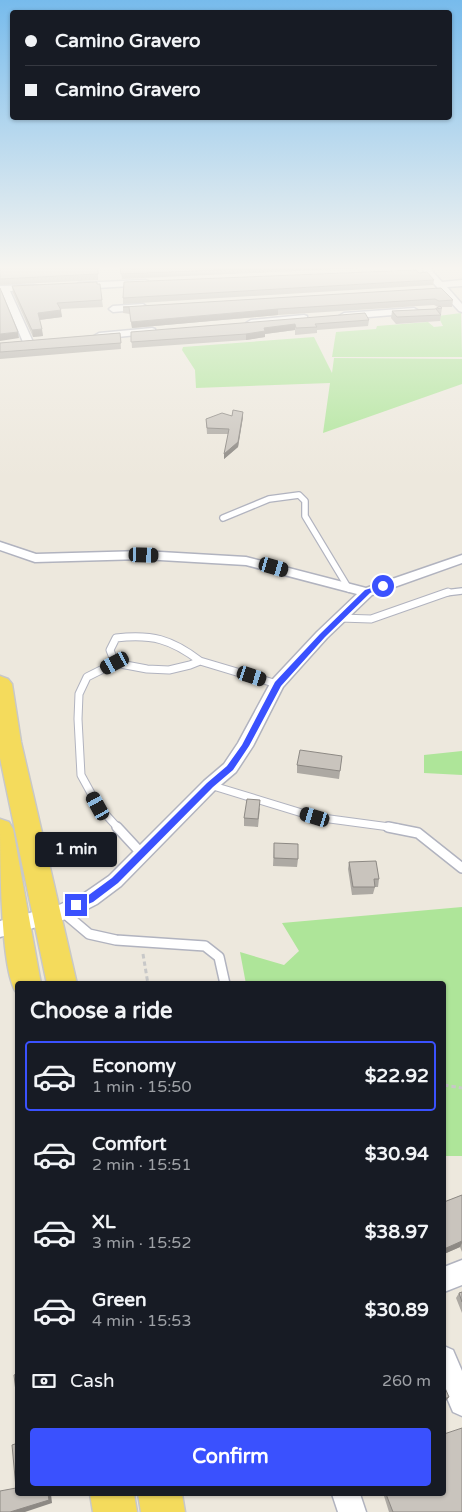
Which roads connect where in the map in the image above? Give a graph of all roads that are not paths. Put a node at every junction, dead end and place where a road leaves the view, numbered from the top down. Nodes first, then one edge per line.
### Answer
1 (25, 337) edge
2 (28, 342) edge
3 (223, 518) dead end
4 (0, 546) edge
5 (462, 560) edge
6 (349, 589) junction
7 (462, 591) edge
8 (367, 592) junction
9 (340, 618) junction
10 (200, 661) junction
11 (115, 663) junction
12 (0, 684) edge
13 (278, 684) junction
14 (210, 785) junction
15 (0, 815) edge
16 (0, 829) edge
17 (142, 854) junction
18 (462, 868) edge
19 (55, 914) junction
20 (8, 927) edge
21 (25, 981) edge
22 (47, 981) edge
23 (62, 981) edge
24 (224, 981) edge
25 (462, 1272) edge
26 (446, 1279) edge
27 (446, 1363) edge
28 (462, 1402) edge
29 (112, 1496) edge
30 (160, 1496) edge
31 (347, 1496) edge
32 (116, 1512) edge
33 (163, 1512) edge
34 (352, 1512) edge

1 - 2 street
3 - 6 lane
4 - 6 street
5 - 8 street
6 - 8 street
7 - 9 lane
8 - 9 street
9 - 13 street
10 - 11 lane
10 - 11 lane
10 - 13 lane
11 - 17 lane
12 - 19 main road
13 - 14 street
14 - 17 street
14 - 18 lane
15 - 19 main road
16 - 20 main road
17 - 19 street
19 - 20 street
19 - 23 main road
19 - 24 lane
20 - 21 main road
20 - 22 main road
25 - 26 street
27 - 28 street
29 - 32 main road
30 - 33 main road
31 - 34 street

